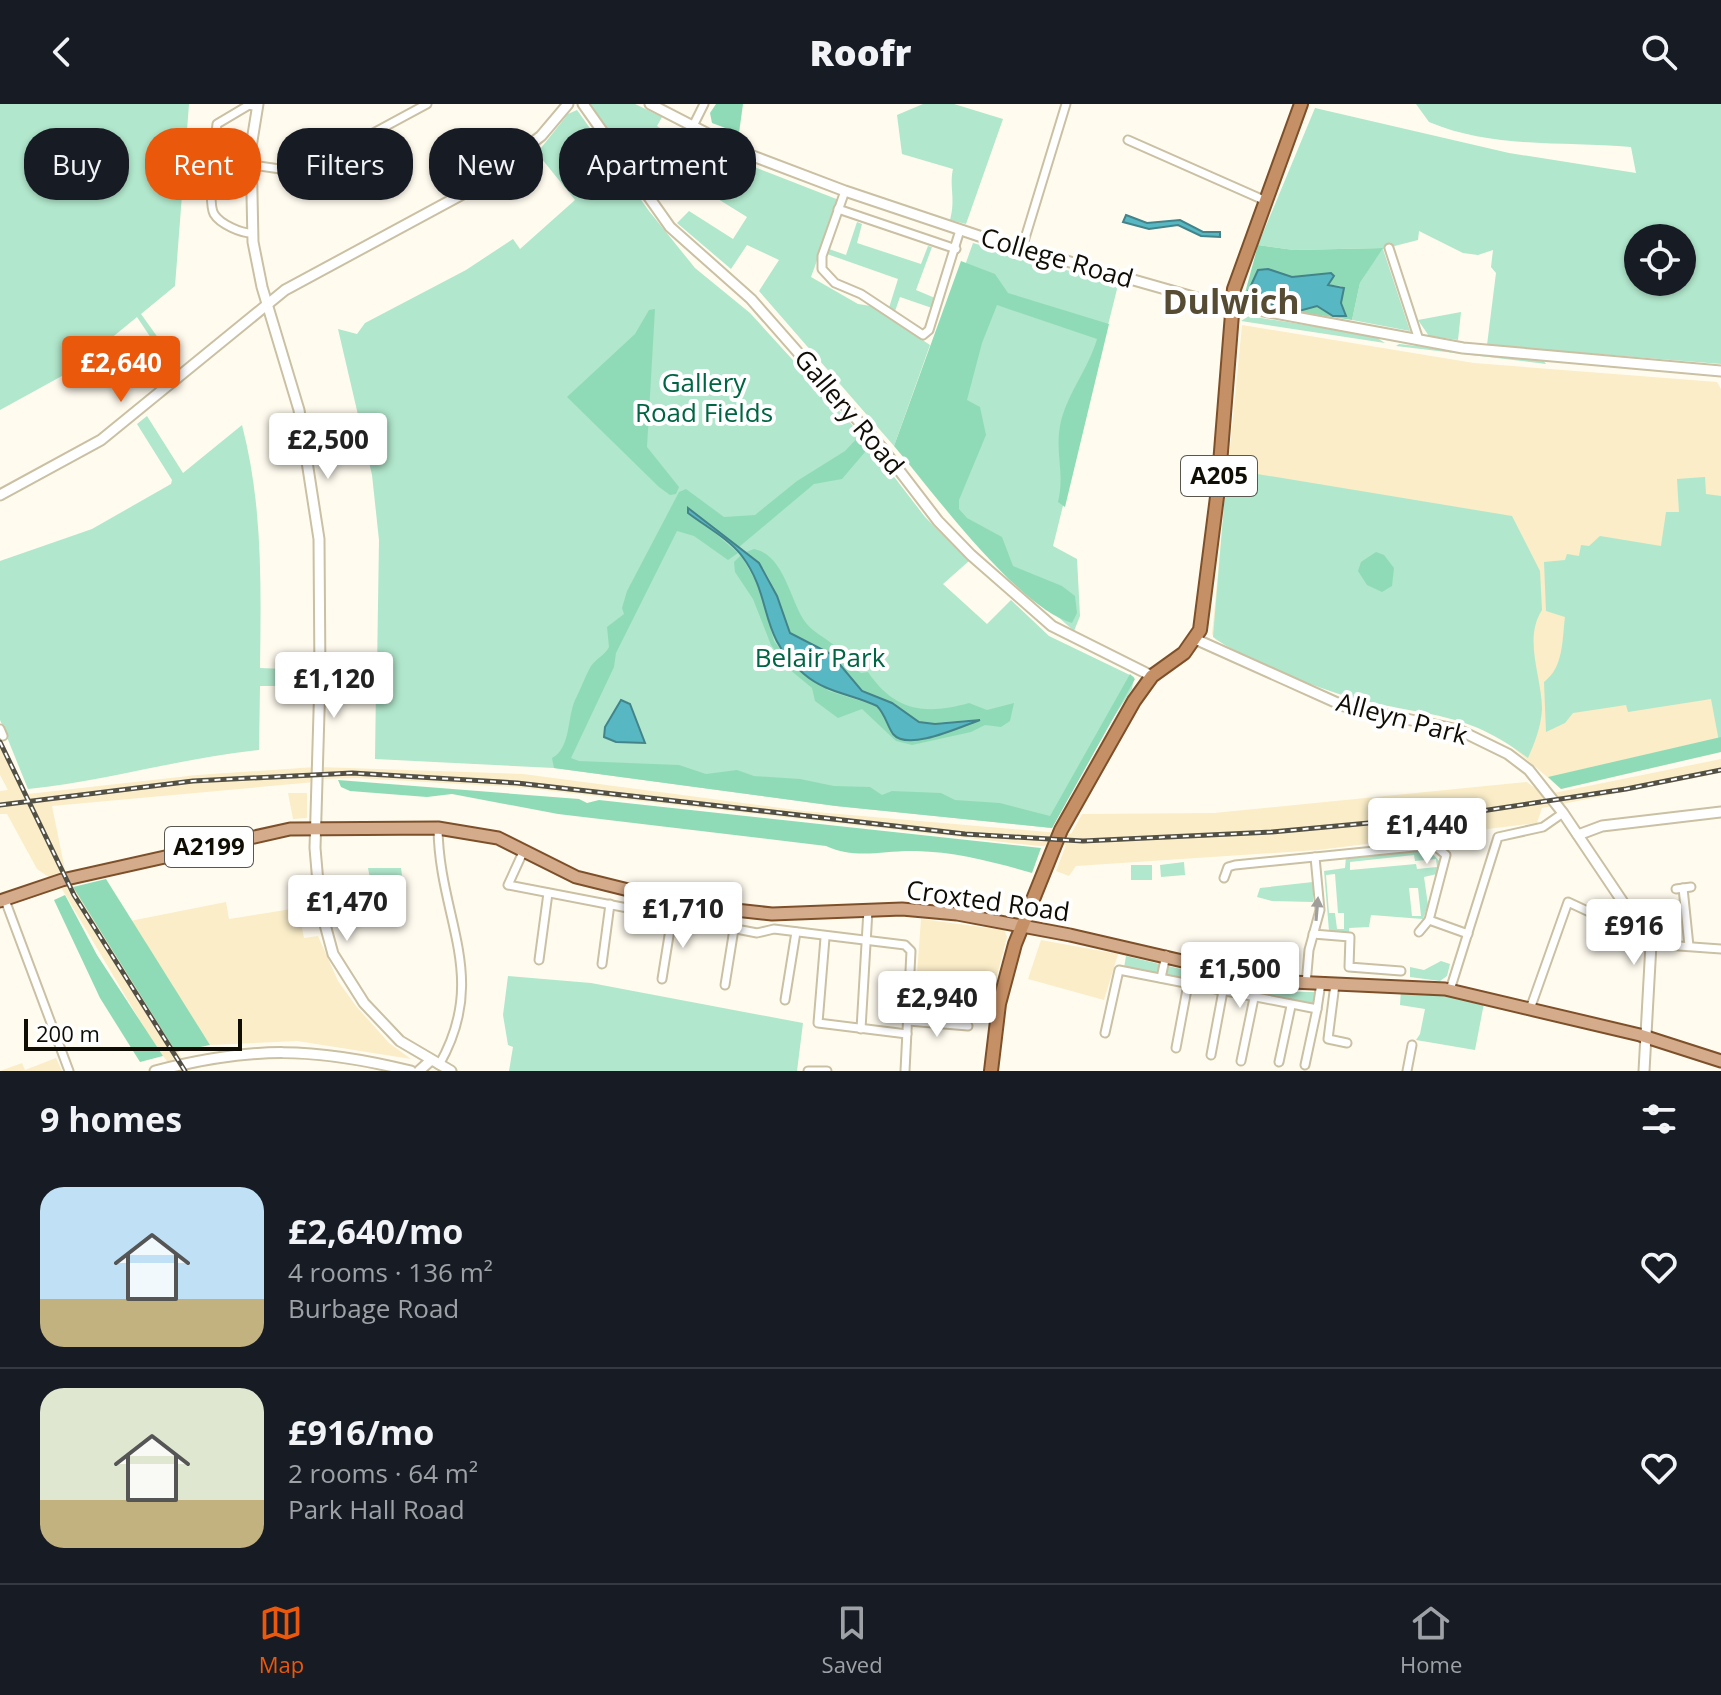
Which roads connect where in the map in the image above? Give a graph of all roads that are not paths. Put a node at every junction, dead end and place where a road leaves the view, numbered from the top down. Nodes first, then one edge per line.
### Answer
1 (427, 104) edge
2 (583, 104) edge
3 (650, 104) edge
4 (704, 104) edge
5 (1066, 104) edge
6 (1301, 104) edge
7 (258, 105) edge
8 (565, 105) edge
9 (693, 126) junction
10 (256, 128) edge
11 (1128, 140) dead end
12 (261, 166) edge
13 (845, 191) junction
14 (253, 200) edge
15 (1266, 201) junction
16 (838, 209) junction
17 (960, 230) junction
18 (253, 233) junction
19 (1022, 248) junction
20 (1389, 248) dead end
21 (956, 249) junction
22 (265, 301) junction
23 (1232, 307) junction
24 (1419, 340) junction
25 (1721, 371) edge
26 (0, 495) edge
27 (1195, 639) junction
28 (1152, 676) junction
29 (1721, 812) edge
30 (1563, 813) junction
31 (315, 827) junction
32 (438, 828) junction
33 (1578, 835) junction
34 (524, 850) junction
35 (1315, 857) junction
36 (1224, 878) dead end
37 (1683, 888) dead end
38 (548, 893) junction
39 (2, 900) edge
40 (610, 904) junction
41 (868, 910) junction
42 (672, 917) junction
43 (1429, 920) junction
44 (1021, 926) junction
45 (1640, 926) junction
46 (734, 929) junction
47 (796, 932) junction
48 (1419, 932) dead end
49 (1313, 934) junction
50 (1468, 934) junction
51 (825, 938) junction
52 (866, 941) junction
53 (1651, 944) junction
54 (1689, 946) junction
55 (1721, 949) edge
56 (1166, 955) junction
57 (539, 960) dead end
58 (602, 964) dead end
59 (1401, 971) dead end
60 (1161, 978) junction
61 (662, 979) dead end
62 (1321, 983) junction
63 (1188, 984) junction
64 (1306, 984) junction
65 (1335, 984) junction
66 (725, 985) dead end
67 (1450, 990) junction
68 (1223, 991) junction
69 (1254, 998) junction
70 (785, 1000) dead end
71 (1291, 1006) junction
72 (1317, 1009) junction
73 (1530, 1009) junction
74 (908, 1021) junction
75 (968, 1026) dead end
76 (861, 1029) junction
77 (1105, 1033) dead end
78 (907, 1034) junction
79 (1646, 1037) junction
80 (1347, 1043) dead end
81 (1412, 1045) dead end
82 (1176, 1048) dead end
83 (1211, 1055) dead end
84 (1241, 1061) dead end
85 (1721, 1061) edge
86 (1279, 1062) dead end
87 (1305, 1065) dead end
88 (435, 1066) edge
89 (378, 1068) edge
90 (69, 1071) edge
91 (155, 1071) edge
92 (411, 1071) edge
93 (419, 1071) edge
94 (451, 1071) edge
95 (808, 1071) edge
96 (827, 1071) edge
97 (905, 1071) edge
98 (991, 1071) edge
99 (1407, 1071) edge
100 (1644, 1071) edge

1 - 12 street
2 - 28 street, Gallery Road
3 - 9 street, College Road
4 - 9 street
5 - 19 street
6 - 15 highway, A205
7 - 10 street
7 - 18 street
8 - 22 street
9 - 13 street, College Road
11 - 15 street
13 - 16 street
13 - 17 street, College Road
14 - 18 street
15 - 23 highway, A205
16 - 21 street
16 - 21 street
17 - 19 street, College Road
17 - 21 street
18 - 22 street
19 - 23 street, College Road
20 - 24 street
22 - 26 street
22 - 31 street
23 - 24 street, College Road
23 - 27 highway, A205
24 - 25 street, College Road
27 - 28 highway
27 - 30 street, Alleyn Park
28 - 44 highway
29 - 33 street
30 - 33 street, Alleyn Park
30 - 50 street
31 - 32 main road, Croxted Road / A2199
31 - 39 main road, Croxted Road / A2199
31 - 88 street
32 - 34 main road, Croxted Road / A2199
32 - 88 street
33 - 45 street, Alleyn Park
34 - 38 street
34 - 41 main road, Croxted Road / A2199
35 - 36 street
35 - 43 street
49 -> 35 street
37 - 54 street
38 - 40 street
38 - 57 street
39 - 90 street
40 - 42 street
40 - 58 street
41 - 44 main road, Croxted Road / A2199
41 - 52 street
42 - 46 street
42 - 61 street
43 - 48 street
43 - 50 street
44 - 56 main road, Croxted Road / A2199
44 - 98 highway
45 - 53 street, Alleyn Park
45 - 73 street
46 - 47 street
46 - 66 street
47 - 51 street
47 - 70 street
49 - 59 street
49 - 64 street
50 - 67 street
51 - 52 street
51 - 76 street
52 - 74 street
52 - 76 street
53 - 54 street
53 - 79 street
54 - 55 street
56 - 60 street
56 - 64 main road, Croxted Road / A2199
60 - 63 street
60 - 77 street
62 - 64 main road, Croxted Road / A2199
62 - 65 main road, Croxted Road / A2199
62 - 72 street
63 - 68 street
63 - 82 street
65 - 67 main road, Croxted Road / A2199
65 - 80 street
67 - 73 main road, Croxted Road / A2199
68 - 69 street
68 - 83 street
69 - 71 street
69 - 84 street
71 - 72 street
71 - 86 street
72 - 87 street
73 - 79 main road, Croxted Road / A2199
74 - 75 street
74 - 78 street
76 - 78 street
78 - 97 street
79 - 85 main road, A2199
79 - 100 street
81 - 99 street
88 - 93 street
88 - 94 street
89 - 91 street
89 - 92 street
95 - 96 street

